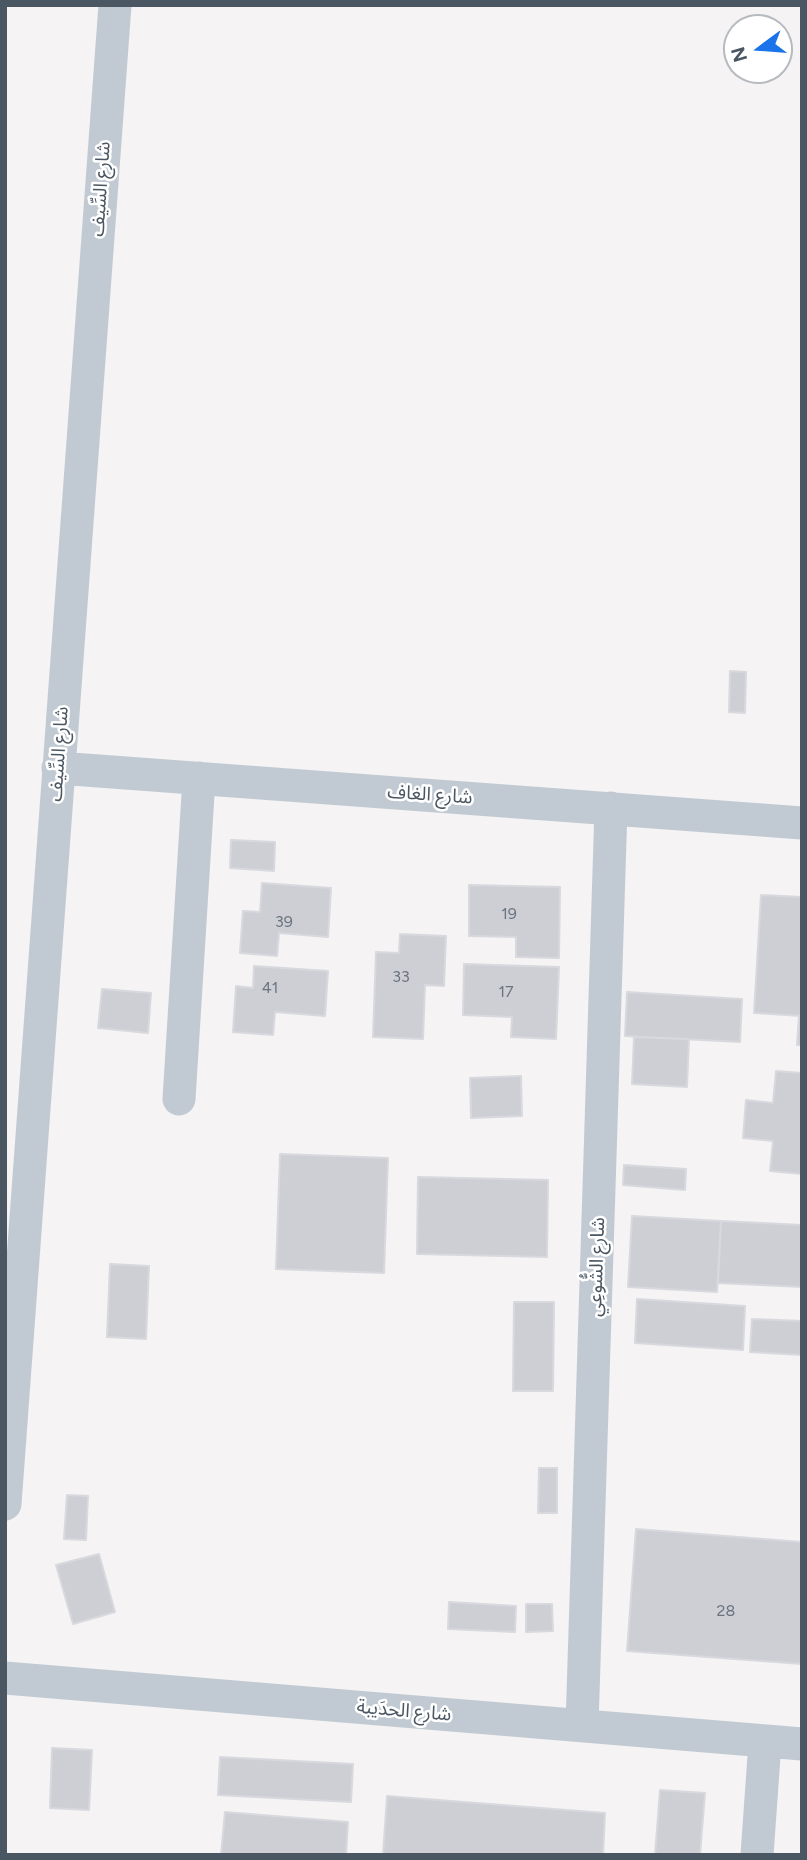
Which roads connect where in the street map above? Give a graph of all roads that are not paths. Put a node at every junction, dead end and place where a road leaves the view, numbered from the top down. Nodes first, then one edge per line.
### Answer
1 (115, 5) edge
2 (58, 768) junction
3 (200, 778) junction
4 (611, 808) junction
5 (802, 823) edge
6 (179, 1099) dead end
7 (5, 1504) edge
8 (5, 1678) edge
9 (582, 1726) junction
10 (765, 1742) junction
11 (802, 1744) edge
12 (757, 1855) edge

1 - 2 street, شارع السِّيف
2 - 3 street, شارع الغاف
2 - 7 street, شارع السِّيف
3 - 4 street, شارع الغاف
3 - 6 street
4 - 5 street, شارع الغاف
4 - 9 street, شارع الشُّوعِي
8 - 9 street, شارع الحدَيبة
9 - 10 street, شارع الحدَيبة
10 - 11 street, شارع الحدَيبة
10 - 12 street

